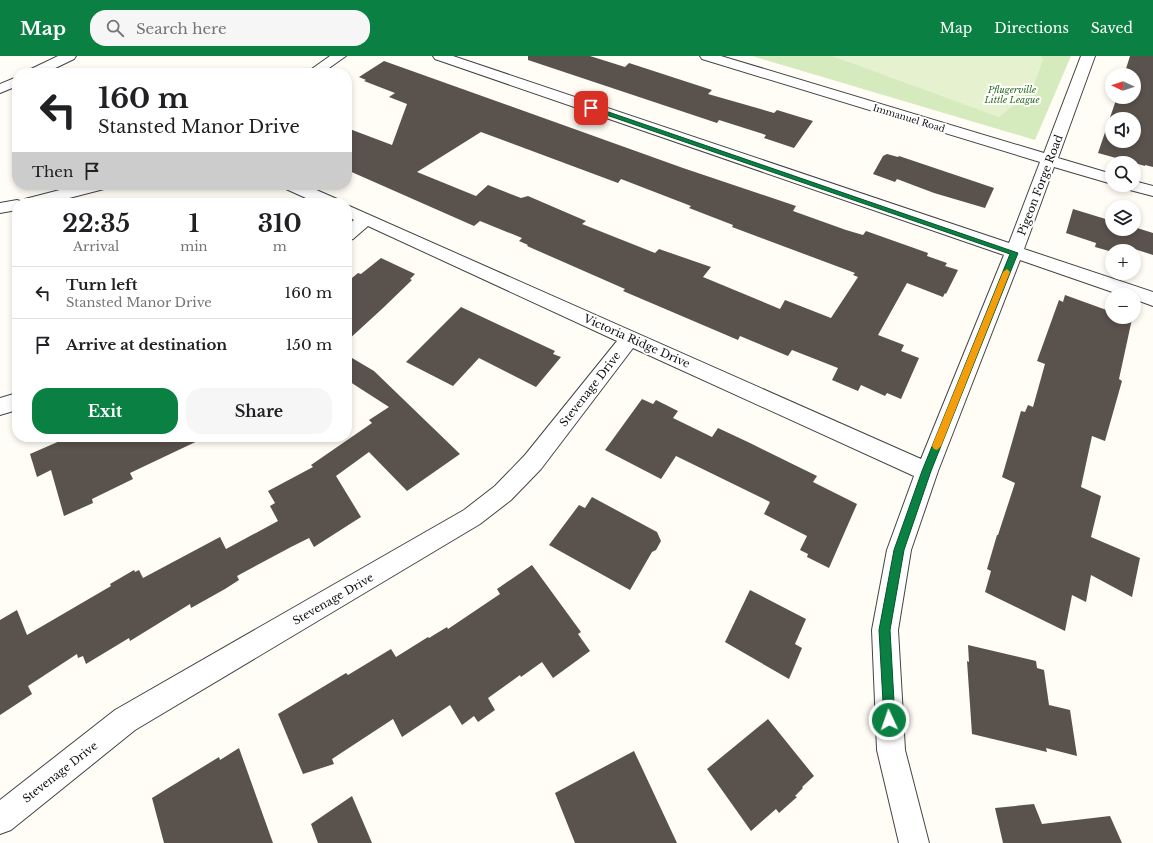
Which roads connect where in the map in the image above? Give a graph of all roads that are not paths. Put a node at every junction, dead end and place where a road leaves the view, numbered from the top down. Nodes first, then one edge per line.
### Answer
1 (69, 56) edge
2 (339, 56) edge
3 (440, 56) edge
4 (707, 56) edge
5 (1088, 56) edge
6 (44, 68) edge
7 (321, 68) edge
8 (12, 83) edge
9 (0, 89) edge
10 (1049, 160) junction
11 (1105, 177) edge
12 (1141, 188) edge
13 (79, 190) edge
14 (303, 190) edge
15 (1153, 191) edge
16 (50, 198) edge
17 (320, 198) edge
18 (12, 206) edge
19 (0, 208) edge
20 (352, 212) edge
21 (366, 219) junction
22 (352, 231) edge
23 (1014, 253) junction
24 (1153, 299) edge
25 (630, 338) junction
26 (12, 403) edge
27 (0, 407) edge
28 (927, 471) junction
29 (0, 820) edge
30 (914, 843) edge

1 - 6 street
2 - 7 street
3 - 23 street
4 - 10 street, Immanuel Road
5 - 10 street, Pigeon Forge Road
8 - 9 street
10 - 11 street, Immanuel Road
10 - 23 street, Pigeon Forge Road
12 - 15 street
13 - 16 street
14 - 17 street
18 - 19 street
20 - 21 street, Victoria Ridge Drive
21 - 22 street
21 - 25 street, Victoria Ridge Drive
23 - 24 street
23 - 28 street, Pigeon Forge Road
25 - 28 street, Victoria Ridge Drive
25 - 29 street, Stevenage Drive
26 - 27 street
28 - 30 street, Pigeon Forge Road

